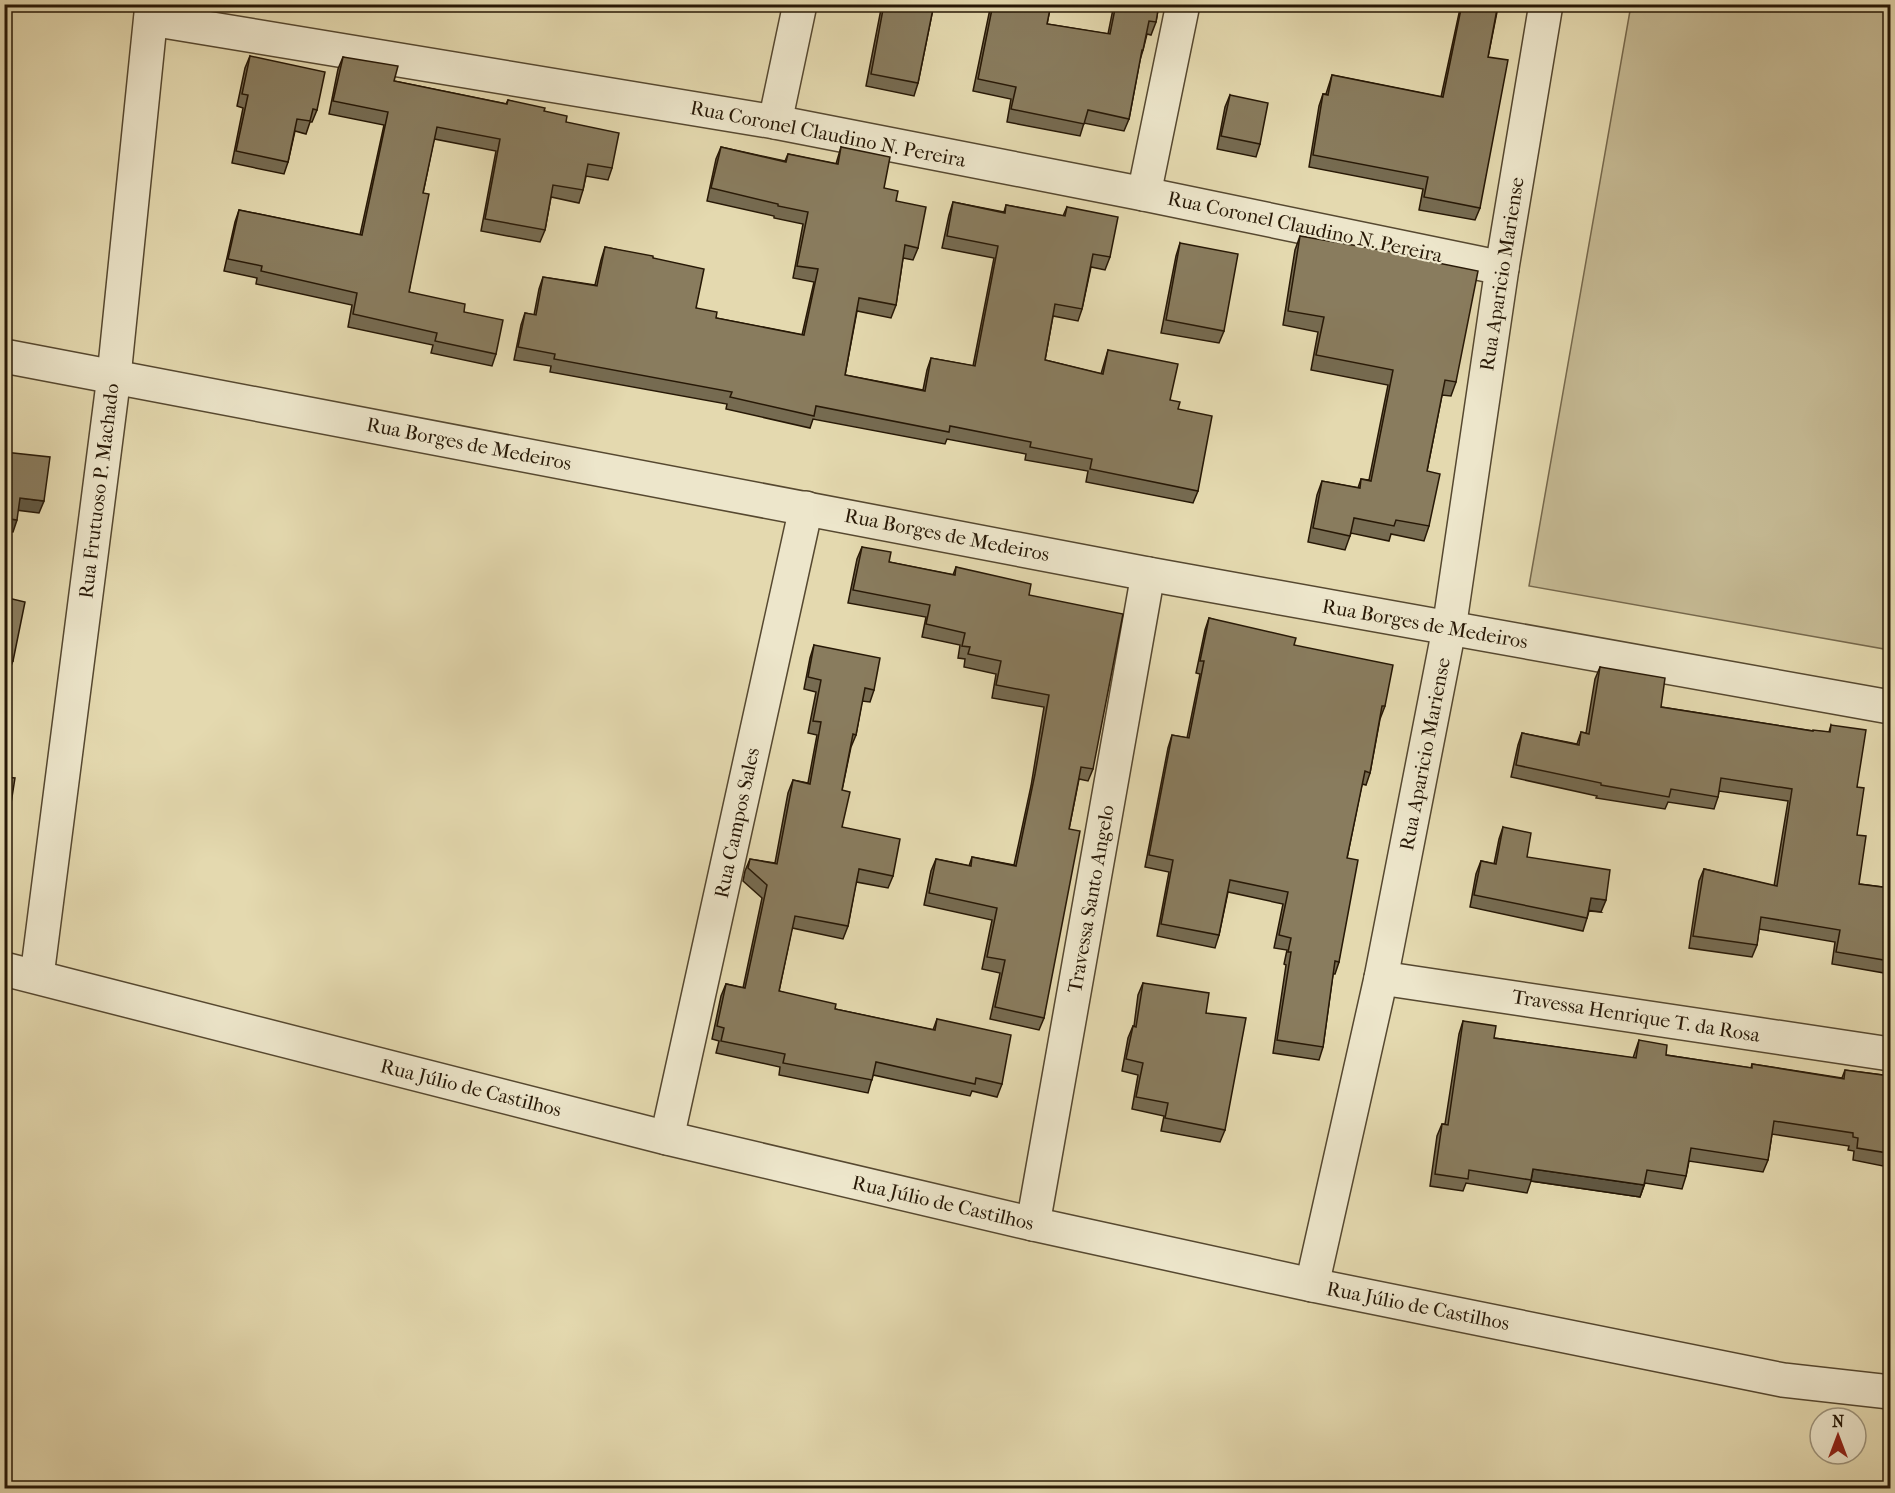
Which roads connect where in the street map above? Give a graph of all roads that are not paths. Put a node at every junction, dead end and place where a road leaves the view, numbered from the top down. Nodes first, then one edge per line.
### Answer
1 (800, 4) edge
2 (1183, 4) edge
3 (1546, 4) edge
4 (152, 12) edge
5 (775, 122) junction
6 (1144, 194) junction
7 (1502, 268) junction
8 (4, 356) edge
9 (114, 376) junction
10 (806, 508) junction
11 (1148, 574) junction
12 (1449, 629) junction
13 (1890, 706) edge
14 (4, 969) edge
15 (37, 976) junction
16 (1381, 978) junction
17 (1890, 1054) edge
18 (667, 1138) junction
19 (1033, 1224) junction
20 (1312, 1285) junction
21 (1890, 1392) edge

1 - 5 street
2 - 6 street
3 - 7 street, Rua Aparicio Mariense
4 - 5 street, Rua Coronel Claudino N. Pereira
4 - 9 street, Rua Frutuoso P. Machado
5 - 6 street, Rua Coronel Claudino N. Pereira
6 - 7 street, Rua Coronel Claudino N. Pereira
7 - 12 street, Rua Aparicio Mariense
8 - 9 street, Rua Borges de Medeiros
9 - 10 street, Rua Borges de Medeiros
9 - 15 street, Rua Frutuoso P. Machado
10 - 11 street, Rua Borges de Medeiros
10 - 18 street, Rua Campos Sales
11 - 12 street, Rua Borges de Medeiros
11 - 19 street, Travessa Santo Angelo
12 - 13 street, Rua Borges de Medeiros
12 - 16 street, Rua Aparicio Mariense
14 - 15 street, Rua Júlio de Castilhos
15 - 18 street, Rua Júlio de Castilhos
16 - 17 street, Travessa Henrique T. da Rosa
16 - 20 street, Rua Aparicio Mariense
18 - 19 street, Rua Júlio de Castilhos
19 - 20 street, Rua Júlio de Castilhos
20 - 21 street, Rua Júlio de Castilhos

